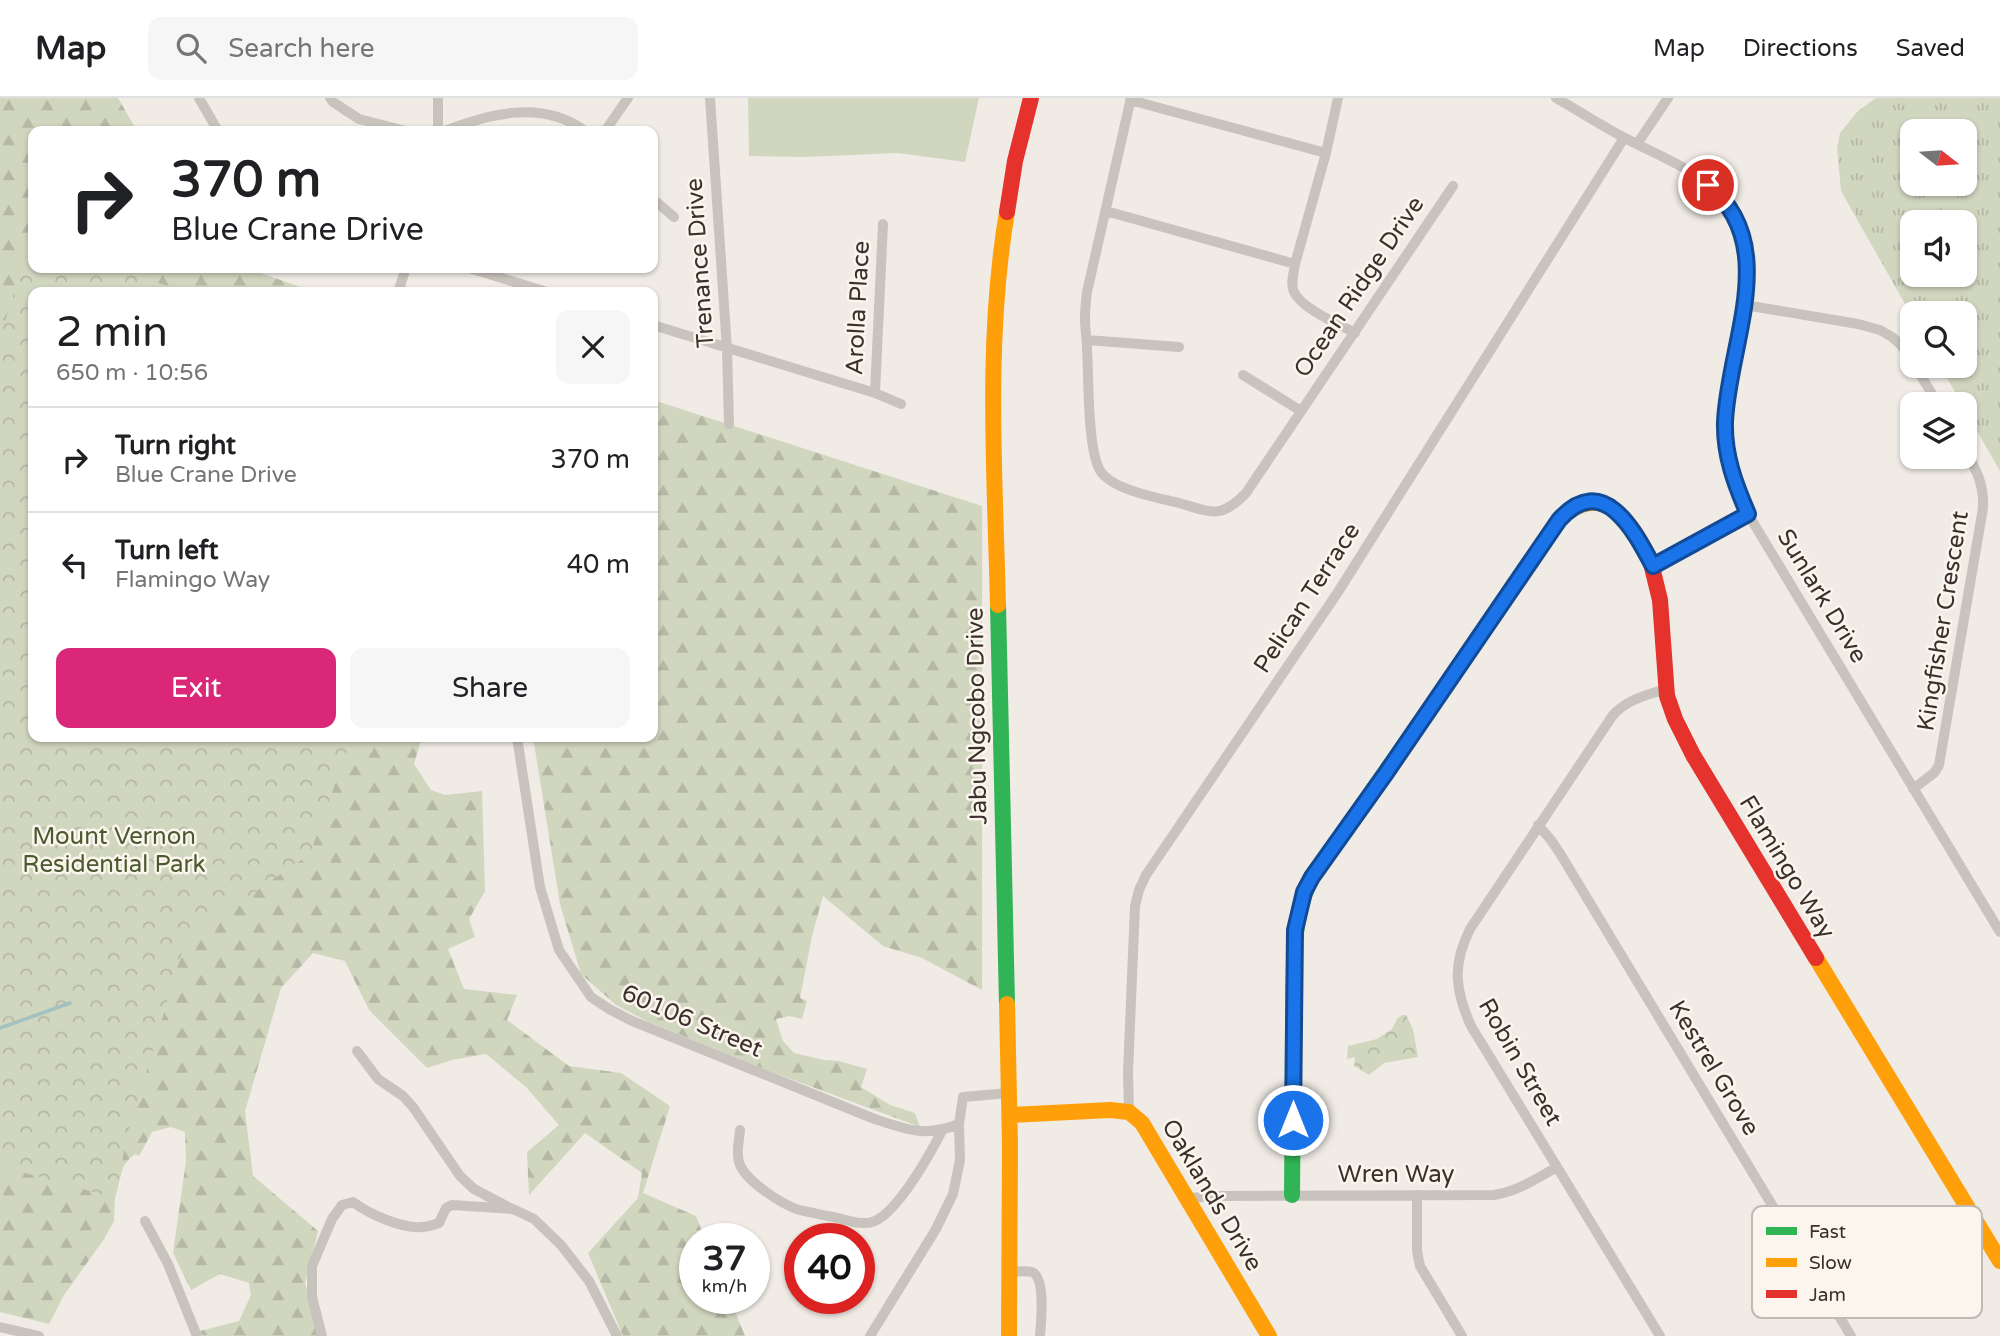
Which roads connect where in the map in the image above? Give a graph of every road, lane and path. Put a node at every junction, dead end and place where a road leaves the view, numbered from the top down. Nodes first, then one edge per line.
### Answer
1 (199, 98) edge
2 (330, 98) edge
3 (438, 98) edge
4 (628, 98) edge
5 (710, 98) edge
6 (1031, 98) edge
7 (1338, 98) edge
8 (1556, 98) edge
9 (1668, 98) edge
10 (1131, 99) edge
11 (215, 126) edge
12 (386, 126) edge
13 (438, 126) edge
14 (472, 126) edge
15 (574, 126) edge
16 (608, 126) edge
17 (1624, 138) junction
18 (1637, 144) junction
19 (1326, 153) junction
20 (1453, 187) dead end
21 (658, 203) edge
22 (1106, 211) junction
23 (674, 217) dead end
24 (883, 224) dead end
25 (1295, 264) junction
26 (485, 273) edge
27 (532, 287) edge
28 (1745, 305) junction
29 (658, 328) edge
30 (1355, 333) junction
31 (1087, 340) junction
32 (1900, 344) edge
33 (1179, 347) dead end
34 (727, 349) junction
35 (1243, 375) dead end
36 (875, 393) junction
37 (901, 404) dead end
38 (1301, 411) junction
39 (729, 424) dead end
40 (1975, 469) edge
41 (1748, 514) junction
42 (1653, 566) junction
43 (1666, 689) junction
44 (518, 742) edge
45 (1913, 789) junction
46 (1538, 825) junction
47 (2000, 932) edge
48 (357, 1051) dead end
49 (1009, 1093) junction
50 (1129, 1112) junction
51 (1010, 1115) junction
52 (959, 1124) junction
53 (740, 1130) dead end
54 (942, 1131) junction
55 (1557, 1167) junction
56 (1292, 1195) junction
57 (1417, 1195) junction
58 (1187, 1198) junction
59 (1773, 1206) edge
60 (1967, 1206) edge
61 (513, 1209) junction
62 (145, 1221) dead end
63 (1982, 1231) edge
64 (2000, 1261) edge
65 (1009, 1272) junction
66 (1840, 1318) edge
67 (0, 1327) edge
68 (38, 1336) edge
69 (197, 1336) edge
70 (323, 1336) edge
71 (617, 1336) edge
72 (870, 1336) edge
73 (1009, 1336) edge
74 (1040, 1336) edge
75 (1269, 1336) edge
76 (1462, 1336) edge
77 (1660, 1336) edge
78 (1851, 1336) edge

1 - 11 street
2 - 12 street
3 - 13 street
4 - 16 street
5 - 34 street, Trenance Drive
6 - 49 street, Jabu Ngcobo Drive
7 - 19 street
8 - 17 street, Sunlark Drive
9 - 18 street
10 - 19 street
10 - 22 street, Ocean Ridge Drive
14 - 15 street
17 - 18 street, Sunlark Drive
17 - 50 street, Pelican Terrace
18 - 28 street, Sunlark Drive
19 - 25 street
20 - 30 street, Ocean Ridge Drive
21 - 23 street
22 - 25 street
22 - 31 street, Ocean Ridge Drive
24 - 36 street, Arolla Place
25 - 30 street
26 - 27 street
28 - 32 street
28 - 41 street, Sunlark Drive
29 - 34 street, Arolla Place
30 - 38 street, Ocean Ridge Drive
31 - 33 street
31 - 38 street, Ocean Ridge Drive
34 - 36 street, Arolla Place
34 - 39 street, Trenance Drive
35 - 38 street, Ocean Ridge Drive
36 - 37 street, Arolla Place
40 - 45 street, Kingfisher Crescent
41 - 42 street
41 - 45 street, Sunlark Drive
42 - 43 street, Flamingo Way
42 - 56 street, Flamingo Way
43 - 46 street, Robin Street
43 - 60 street, Flamingo Way
44 - 54 street, 60106 Street
45 - 47 street, Sunlark Drive
46 - 55 street, Robin Street
46 - 59 street, Kestrel Grove
48 - 61 street
49 - 51 street, Jabu Ngcobo Drive
49 - 52 street
50 - 51 street, Oaklands Drive
50 - 58 street, Oaklands Drive
51 - 65 street, Jabu Ngcobo Drive
52 - 54 street, 60106 Street
52 - 72 street
53 - 54 street
55 - 57 street, Wren Way
55 - 77 street, Robin Street
56 - 57 street, Wren Way
56 - 58 street, Wren Way
57 - 76 street
58 - 75 street, Oaklands Drive
61 - 70 street
61 - 71 street
62 - 69 street
63 - 64 street, Flamingo Way
65 - 73 street, Jabu Ngcobo Drive
65 - 74 street
66 - 78 street, Kestrel Grove
67 - 68 street

